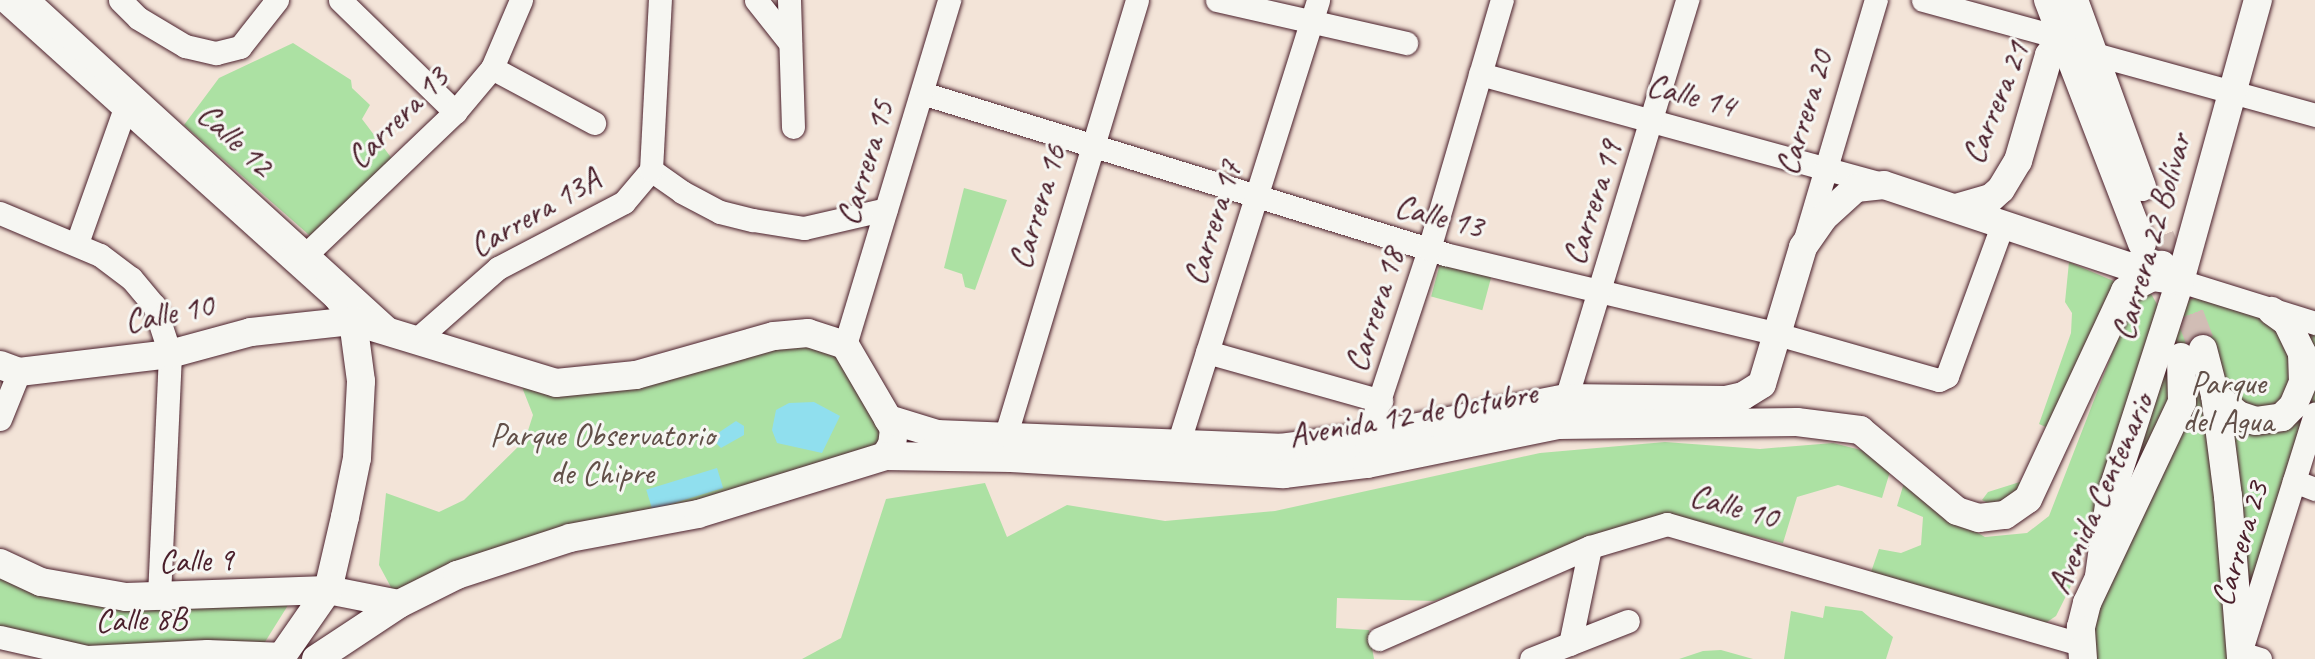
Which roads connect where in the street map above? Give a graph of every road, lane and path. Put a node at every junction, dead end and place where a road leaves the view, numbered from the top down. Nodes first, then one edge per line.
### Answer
1 (4, 0) edge
2 (28, 0) edge
3 (120, 0) edge
4 (276, 0) edge
5 (340, 0) edge
6 (522, 0) edge
7 (660, 0) edge
8 (756, 0) edge
9 (789, 0) edge
10 (949, 0) edge
11 (1137, 0) edge
12 (1217, 0) edge
13 (1502, 0) edge
14 (1687, 0) edge
15 (1876, 0) edge
16 (1923, 0) edge
17 (2048, 0) edge
18 (2074, 0) edge
19 (2258, 0) edge
20 (1315, 9) edge
21 (2062, 38) junction
22 (790, 43) junction
23 (1406, 43) dead end
24 (2094, 54) junction
25 (492, 68) junction
26 (1480, 74) junction
27 (2230, 92) junction
28 (922, 93) junction
29 (128, 100) junction
30 (455, 112) junction
31 (2315, 115) edge
32 (1654, 122) junction
33 (594, 124) dead end
34 (793, 127) dead end
35 (1091, 146) junction
36 (1824, 168) junction
37 (651, 170) junction
38 (1884, 185) junction
39 (1256, 197) junction
40 (1956, 208) junction
41 (886, 209) junction
42 (0, 213) edge
43 (2003, 223) junction
44 (77, 243) junction
45 (1803, 247) junction
46 (1429, 249) junction
47 (2187, 253) junction
48 (302, 259) junction
49 (2139, 260) junction
50 (2180, 281) junction
51 (1600, 291) junction
52 (2272, 311) junction
53 (353, 321) junction
54 (2315, 323) edge
55 (1777, 334) junction
56 (404, 336) junction
57 (845, 345) junction
58 (1207, 352) junction
59 (170, 354) junction
60 (10, 368) edge
61 (361, 382) junction
62 (1762, 384) junction
63 (2215, 395) junction
64 (1566, 398) junction
65 (1381, 401) junction
66 (2315, 413) edge
67 (0, 419) edge
68 (888, 419) junction
69 (1797, 422) junction
70 (1558, 425) junction
71 (1006, 434) junction
72 (1367, 437) junction
73 (1175, 455) junction
74 (885, 456) junction
75 (2305, 485) edge
76 (1590, 547) junction
77 (0, 563) edge
78 (2099, 576) junction
79 (328, 590) junction
80 (159, 598) junction
81 (400, 604) junction
82 (1628, 621) dead end
83 (0, 637) edge
84 (1380, 639) dead end
85 (1570, 644) junction
86 (2082, 651) edge
87 (283, 657) edge
88 (2245, 658) edge
89 (316, 659) edge
90 (1531, 659) edge

1 - 29 street, Calle 12
2 - 29 street, Calle 12
3 - 4 street
5 - 30 street
6 - 25 street, Carrera 13
7 - 37 street
8 - 22 street
9 - 22 street
10 - 28 street, Carrera 15
11 - 35 street, Carrera 16
12 - 20 street
13 - 26 street, Carrera 18
14 - 32 street, Carrera 19
15 - 36 street, Carrera 20
16 - 21 street
17 - 21 main road
18 - 24 main road
19 - 27 main road, Carrera 22 Bolívar
20 - 23 street
20 - 39 street, Carrera 17
21 - 40 main road, Carrera 21
21 - 49 main road
22 - 34 street
24 - 27 street
24 - 49 main road
25 - 30 street, Carrera 13
25 - 33 street
26 - 32 street, Calle 14
26 - 46 street, Carrera 18
27 - 31 street
27 - 47 main road, Carrera 22 Bolívar
28 - 35 street, Calle 13
28 - 41 street, Carrera 15
29 - 44 street
29 - 48 street, Calle 12
30 - 48 street, Carrera 13
32 - 36 street, Calle 14
32 - 51 street, Carrera 19
35 - 39 street, Calle 13
35 - 71 street, Carrera 16
36 - 38 street, Calle 14
36 - 45 street, Carrera 20
37 - 41 street
37 - 56 street, Carrera 13A
38 - 40 main road, Calle 14
38 - 45 main road, Carrera 20
39 - 46 street, Calle 13
39 - 58 street, Carrera 17
40 - 43 main road, Calle 14
41 - 57 street, Carrera 15
42 - 44 street
43 - 49 main road, Calle 14
43 - 55 street, Calle 13
44 - 59 street
45 - 55 main road, Carrera 20
46 - 51 street, Calle 13
46 - 65 street, Carrera 18
47 - 49 main road, Calle 14
47 - 50 main road, Carrera 22 Bolívar
48 - 53 street, Calle 12
48 - 56 street, Calle 12
49 - 50 main road
49 - 69 main road, Avenida 12 de Octubre
50 - 52 street
50 - 78 main road, Carrera 22 Bolívar
51 - 55 street, Calle 13
51 - 64 street, Carrera 19
52 - 54 street
52 - 63 main road
53 - 56 main road
53 - 59 main road, Calle 10
53 - 61 main road
55 - 62 main road, Carrera 20
56 - 57 main road
56 - 61 main road
57 - 68 main road
58 - 65 street
58 - 73 street, Carrera 17
59 - 60 main road, Calle 10
59 - 80 street
60 - 67 street
61 - 79 main road
62 - 64 main road, Avenida 12 de Octubre
62 - 69 main road
63 - 78 main road, Avenida Centenario
63 - 88 main road, Avenida Centenario
64 - 70 street, Carrera 19
64 - 72 main road, Avenida 12 de Octubre
65 - 72 street, Carrera 18
66 - 75 street, Carrera 23
68 - 71 main road, Avenida 12 de Octubre
68 - 74 main road
69 - 70 main road, Avenida 12 de Octubre
70 - 73 main road, Avenida 12 de Octubre
71 - 73 main road, Avenida 12 de Octubre
72 - 73 main road, Avenida 12 de Octubre
73 - 74 main road, Avenida 12 de Octubre
74 - 81 main road, Avenida 12 de Octubre
75 - 88 street, Carrera 23
76 - 84 street, Calle 10
76 - 85 street
76 - 86 street, Calle 10
77 - 80 main road, Calle 9
78 - 86 main road, Avenida Centenario
79 - 80 main road, Calle 9
79 - 81 main road, Calle 9
79 - 87 main road
81 - 89 main road, Avenida 12 de Octubre
82 - 85 street
83 - 87 street, Calle 8B
85 - 90 street

